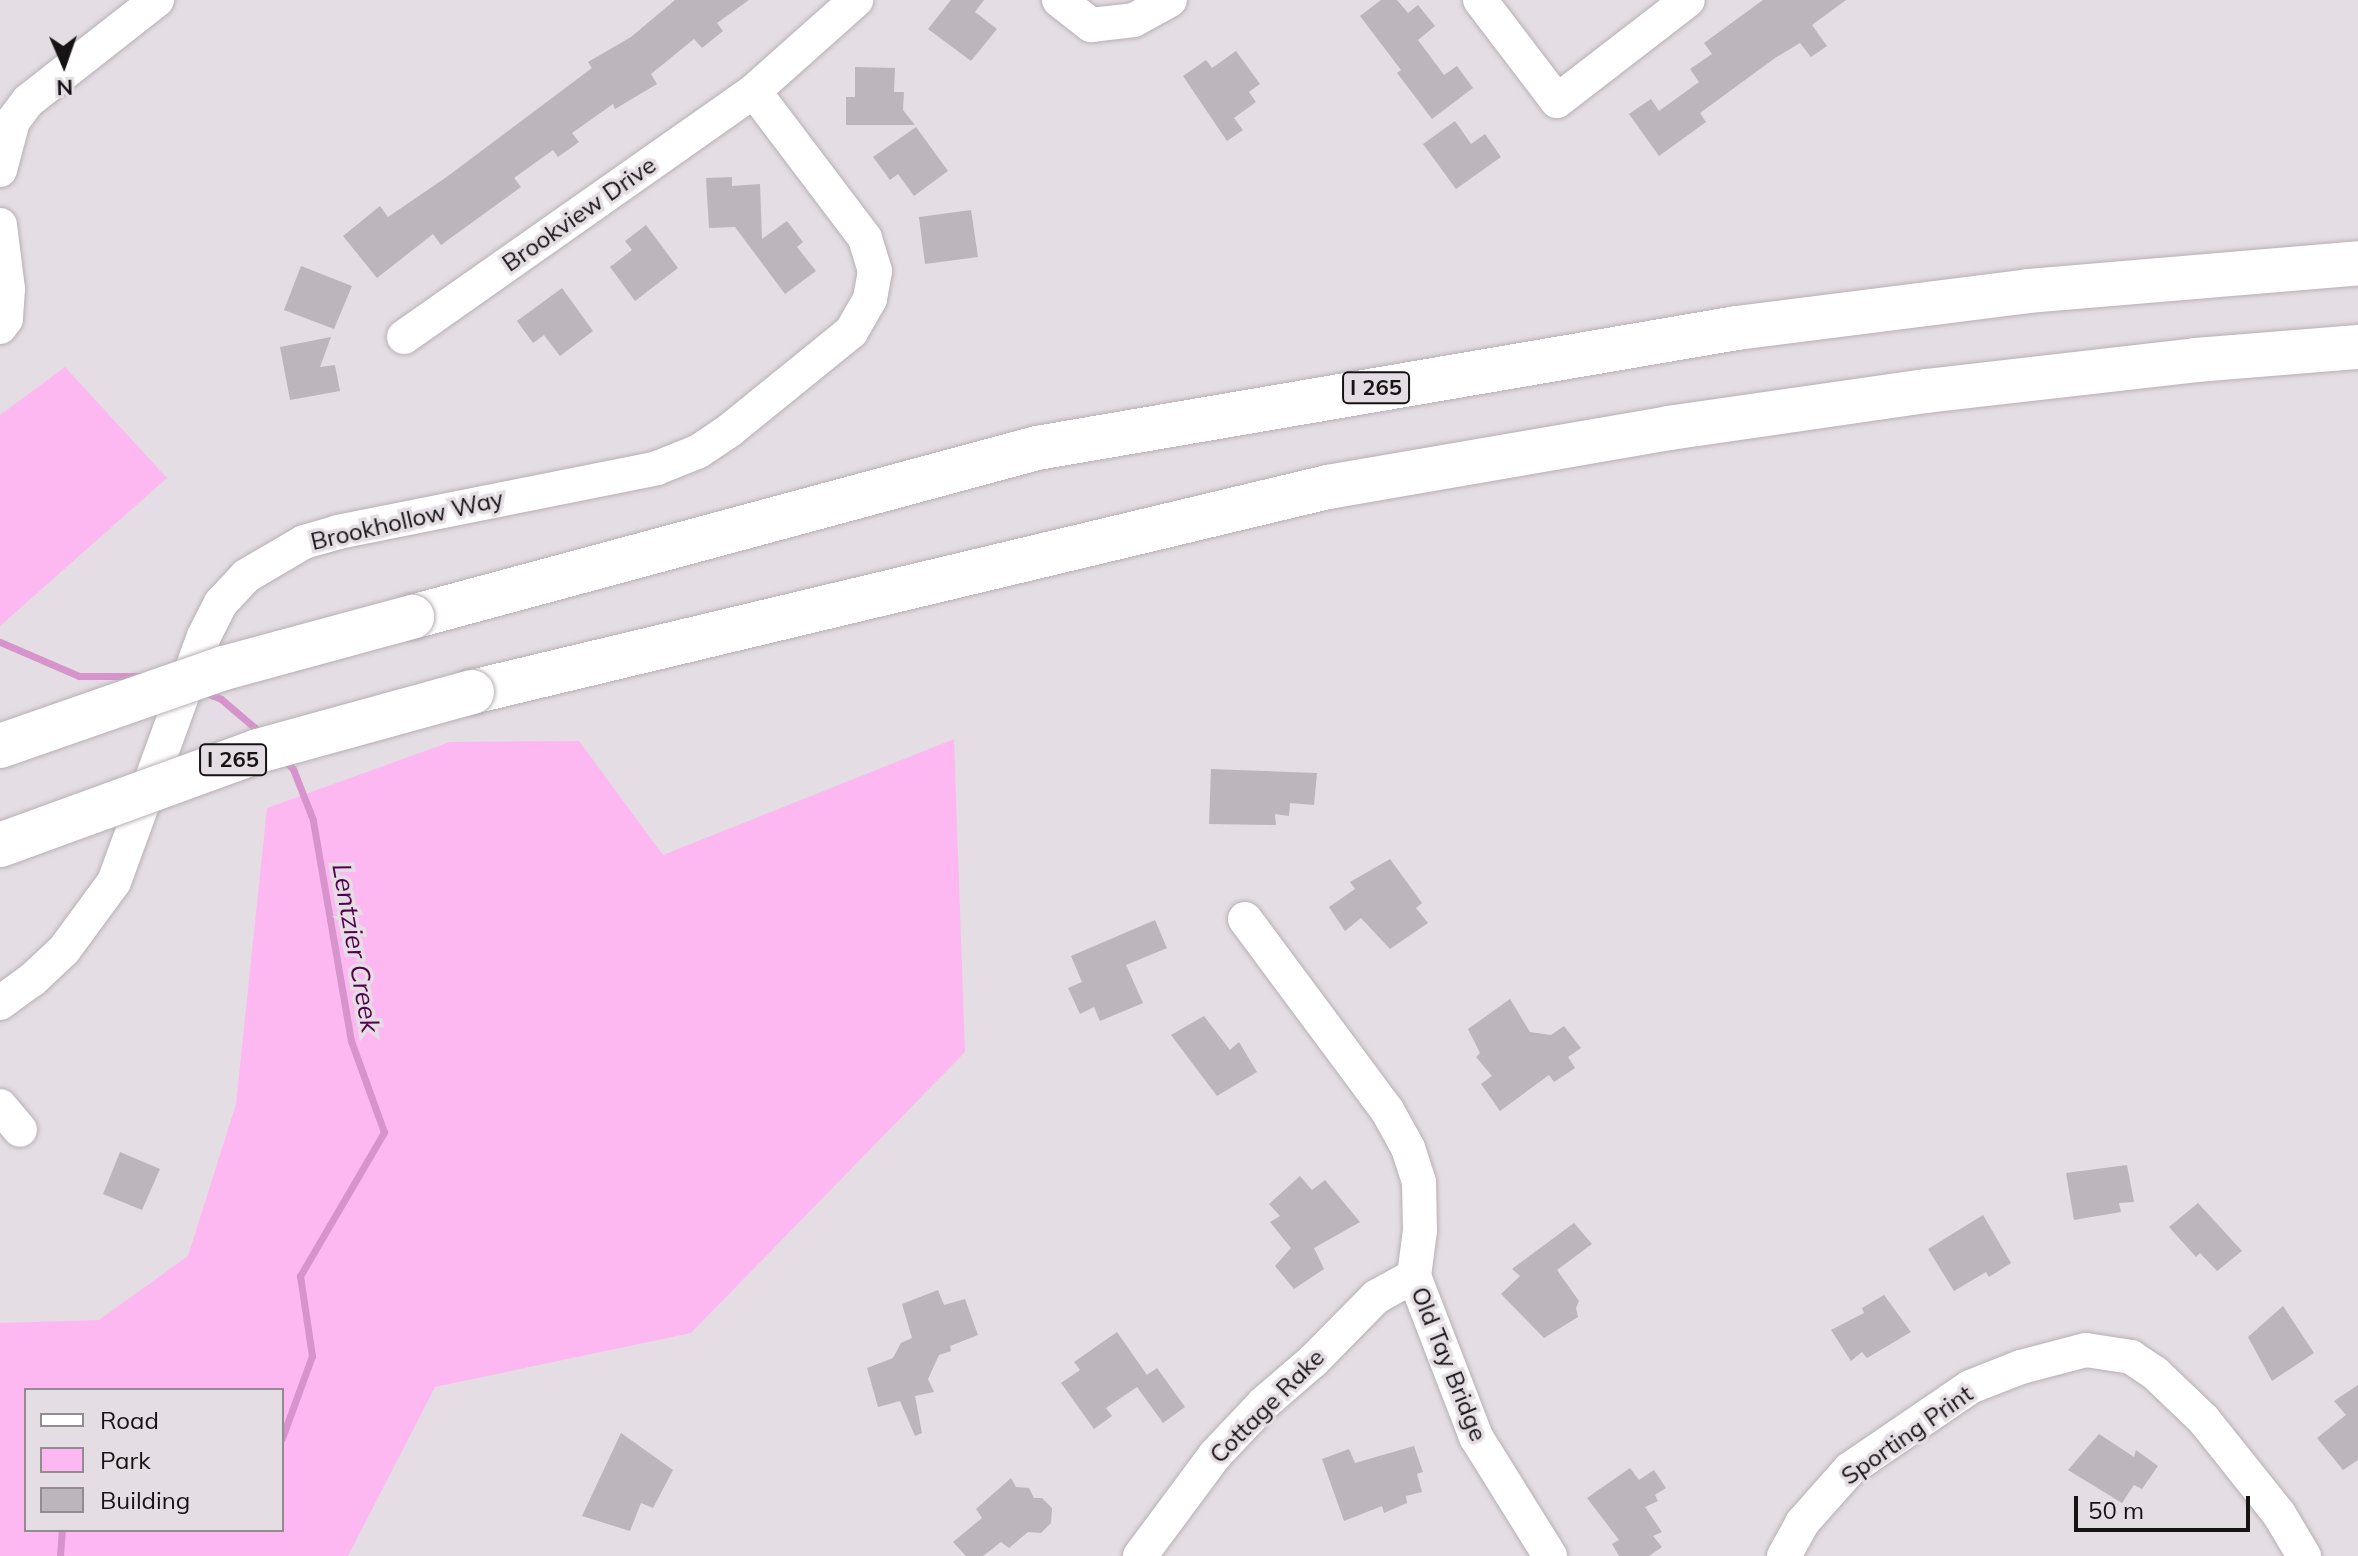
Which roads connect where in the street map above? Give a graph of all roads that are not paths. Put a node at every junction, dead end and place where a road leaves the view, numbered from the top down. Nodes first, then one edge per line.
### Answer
1 (157, 0) edge
2 (856, 0) edge
3 (1059, 0) edge
4 (1170, 0) edge
5 (1480, 0) edge
6 (1688, 0) edge
7 (754, 91) junction
8 (0, 170) edge
9 (0, 225) edge
10 (2358, 263) edge
11 (0, 327) edge
12 (404, 337) dead end
13 (2358, 347) edge
14 (0, 746) edge
15 (0, 845) edge
16 (1245, 919) dead end
17 (0, 1003) edge
18 (1414, 1276) junction
19 (1140, 1556) edge
20 (1550, 1556) edge
21 (1784, 1556) edge
22 (2304, 1556) edge

1 - 8 street
2 - 7 street, Brookview Drive
3 - 4 street
5 - 6 street
7 - 12 street, Brookview Drive
7 - 17 street, Brookhollow Way, bridge
9 - 11 street
10 - 14 highway, I 265, bridge
13 - 15 highway, I 265, bridge
16 - 18 street, Old Tay Bridge
18 - 19 street, Cottage Rake
18 - 20 street, Old Tay Bridge
21 - 22 street, Sporting Print

